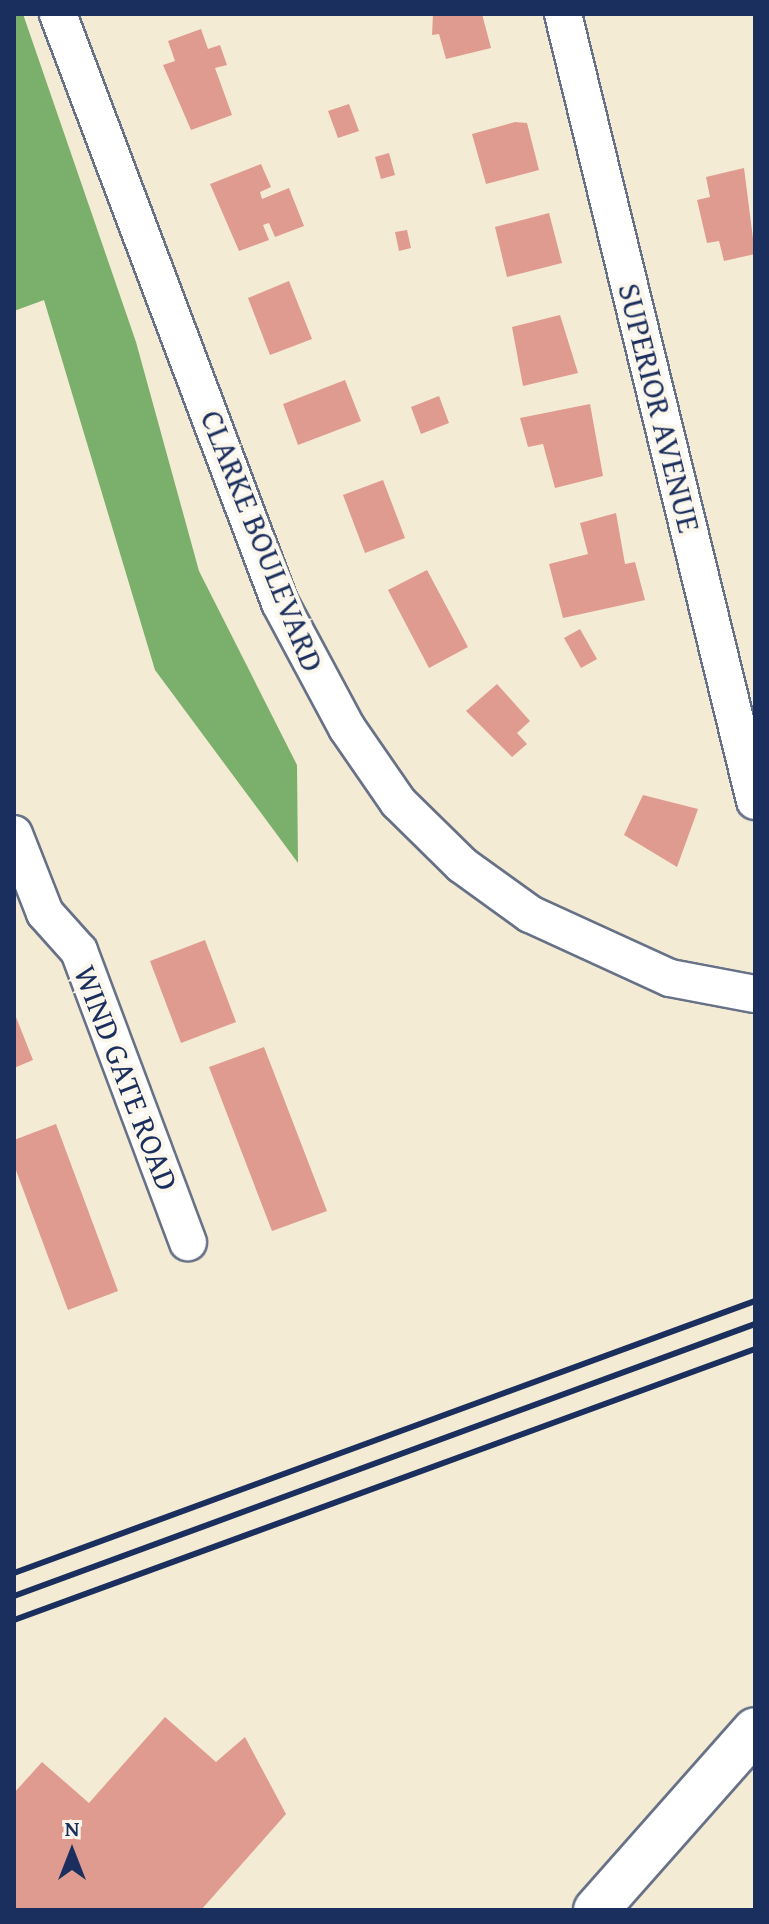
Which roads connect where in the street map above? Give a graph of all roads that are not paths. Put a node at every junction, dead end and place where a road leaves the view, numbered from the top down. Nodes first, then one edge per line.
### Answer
1 (58, 14) edge
2 (563, 14) edge
3 (755, 801) edge
4 (14, 834) edge
5 (29, 919) edge
6 (755, 994) edge
7 (188, 1242) dead end
8 (755, 1730) edge
9 (596, 1910) edge

1 - 6 street, CLARKE BOULEVARD
2 - 3 street, SUPERIOR AVENUE
4 - 5 street, WIND GATE ROAD
5 - 7 street, WIND GATE ROAD
8 - 9 main road

